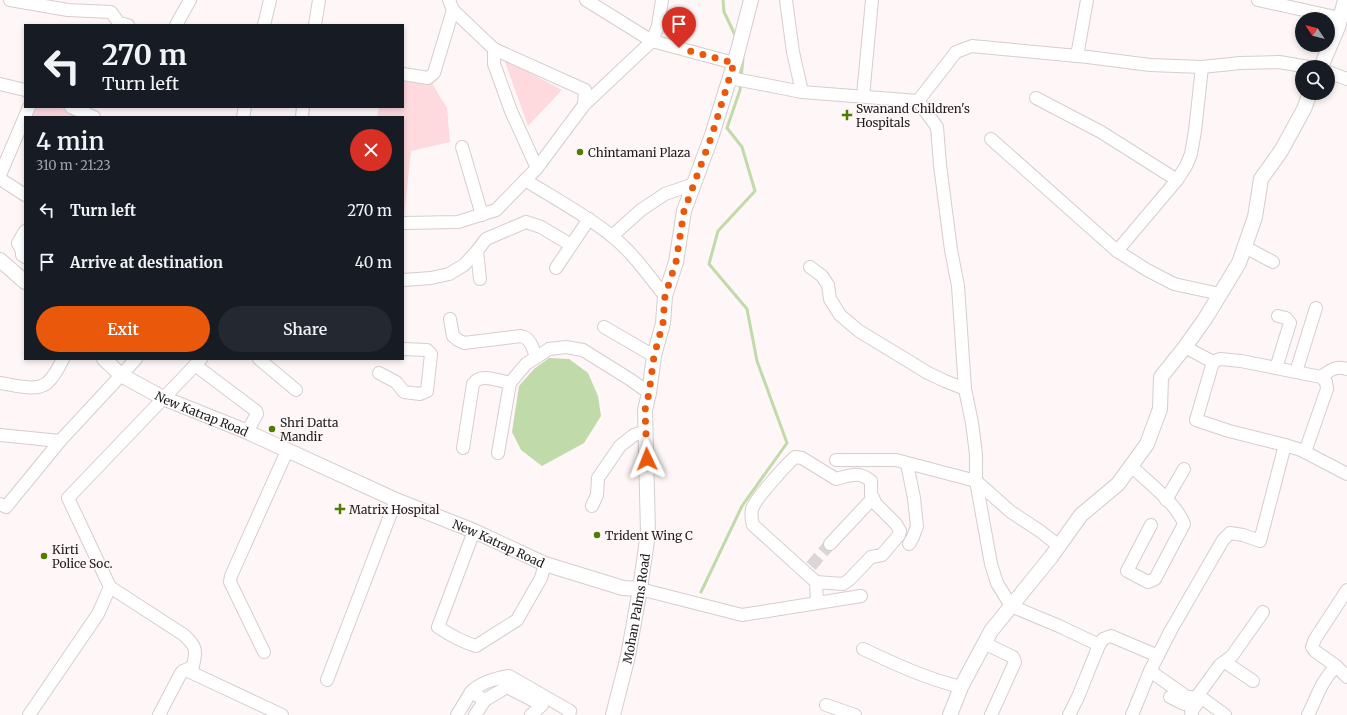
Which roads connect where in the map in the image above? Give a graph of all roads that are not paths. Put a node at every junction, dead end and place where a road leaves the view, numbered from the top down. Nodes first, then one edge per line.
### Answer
1 (10, 0) edge
2 (190, 0) edge
3 (270, 0) edge
4 (319, 0) edge
5 (586, 0) edge
6 (662, 0) edge
7 (751, 0) edge
8 (786, 0) edge
9 (872, 0) edge
10 (1087, 0) edge
11 (1258, 0) edge
12 (1345, 0) edge
13 (451, 5) edge
14 (1340, 18) junction
15 (122, 24) edge
16 (177, 24) edge
17 (264, 24) edge
18 (315, 24) edge
19 (652, 41) junction
20 (494, 49) junction
21 (1077, 56) junction
22 (1324, 60) edge
23 (735, 61) junction
24 (1295, 65) edge
25 (1202, 67) junction
26 (404, 74) edge
27 (1335, 75) edge
28 (734, 78) junction
29 (1347, 79) edge
30 (0, 84) edge
31 (24, 90) edge
32 (802, 92) junction
33 (863, 96) junction
34 (1036, 98) dead end
35 (1307, 100) edge
36 (918, 101) junction
37 (584, 105) junction
38 (76, 108) edge
39 (92, 116) edge
40 (24, 119) edge
41 (991, 139) dead end
42 (462, 147) dead end
43 (538, 168) junction
44 (0, 175) edge
45 (0, 180) edge
46 (525, 180) junction
47 (1177, 180) junction
48 (694, 184) junction
49 (24, 194) edge
50 (482, 215) junction
51 (589, 220) junction
52 (404, 223) edge
53 (24, 232) edge
54 (612, 236) junction
55 (571, 245) junction
56 (1245, 247) junction
57 (477, 251) junction
58 (1117, 251) junction
59 (24, 256) edge
60 (0, 260) edge
61 (1273, 262) dead end
62 (810, 267) dead end
63 (556, 268) dead end
64 (480, 279) dead end
65 (404, 280) edge
66 (24, 281) edge
67 (1220, 294) junction
68 (665, 296) junction
69 (1316, 308) dead end
70 (1278, 316) dead end
71 (450, 319) dead end
72 (604, 327) dead end
73 (1185, 347) junction
74 (404, 349) edge
75 (654, 356) junction
76 (536, 358) junction
77 (62, 360) edge
78 (105, 360) edge
79 (135, 360) edge
80 (260, 360) edge
81 (198, 362) edge
82 (1213, 362) junction
83 (1276, 368) junction
84 (1347, 369) edge
85 (1296, 372) junction
86 (379, 373) dead end
87 (122, 375) junction
88 (1321, 377) junction
89 (0, 383) edge
90 (510, 383) junction
91 (965, 389) junction
92 (296, 390) dead end
93 (649, 393) junction
94 (163, 398) junction
95 (646, 431) junction
96 (247, 432) junction
97 (0, 435) edge
98 (60, 441) junction
99 (1285, 445) junction
100 (463, 448) dead end
101 (287, 451) junction
102 (1305, 452) junction
103 (498, 453) dead end
104 (836, 460) dead end
105 (908, 464) junction
106 (1131, 466) junction
107 (1184, 469) dead end
108 (1347, 474) edge
109 (976, 481) junction
110 (873, 498) junction
111 (396, 500) junction
112 (1166, 500) junction
113 (592, 506) dead end
114 (2, 510) edge
115 (1151, 525) dead end
116 (474, 531) junction
117 (830, 544) tunnel mouth
118 (909, 544) dead end
119 (1059, 546) junction
120 (544, 564) junction
121 (816, 582) junction
122 (110, 587) junction
123 (640, 588) junction
124 (1347, 590) edge
125 (861, 596) dead end
126 (817, 603) junction
127 (1011, 606) junction
128 (1263, 612) dead end
129 (984, 643) junction
130 (1099, 644) junction
131 (863, 649) dead end
132 (264, 652) dead end
133 (1158, 656) junction
134 (1225, 662) junction
135 (1336, 666) junction
136 (186, 670) junction
137 (1150, 671) junction
138 (1347, 677) edge
139 (327, 680) dead end
140 (1253, 681) dead end
141 (961, 688) junction
142 (471, 692) junction
143 (1170, 697) dead end
144 (1196, 697) junction
145 (485, 700) junction
146 (826, 705) dead end
147 (29, 715) edge
148 (159, 715) edge
149 (282, 715) edge
150 (458, 715) edge
151 (475, 715) edge
152 (531, 715) edge
153 (569, 715) edge
154 (613, 715) edge
155 (855, 715) edge
156 (950, 715) edge
157 (991, 715) edge
158 (1069, 715) edge
159 (1132, 715) edge
160 (1192, 715) edge
161 (1225, 715) edge
162 (1308, 715) edge

1 - 15 street
2 - 16 street
3 - 17 street
4 - 18 street
5 - 19 street
6 - 19 street
7 - 23 street
8 - 32 street
9 - 33 street
10 - 21 street
11 - 14 street
12 - 14 street
13 - 20 street
13 - 26 street
14 - 22 street
19 - 23 street
19 - 37 street
20 - 37 street
20 - 43 street
21 - 25 street
21 - 36 street
23 - 28 street, Mohan Palms Road
24 - 25 street
25 - 47 street
27 - 29 street
28 - 32 street
28 - 48 street, Mohan Palms Road
30 - 31 street
32 - 33 street
33 - 36 street
34 - 47 street
35 - 56 street
36 - 91 street
37 - 43 street
38 - 39 street
40 - 44 street
41 - 58 street
42 - 50 street
43 - 46 street
45 - 49 street
46 - 50 street
46 - 51 street
47 - 58 street
48 - 54 street
48 - 68 street, Mohan Palms Road
50 - 52 street
51 - 54 street
51 - 55 street
53 - 59 street
54 - 68 street
55 - 57 street
55 - 63 street
56 - 61 street
56 - 67 street
57 - 64 street
57 - 65 street
58 - 67 street
60 - 66 street
62 - 91 street
67 - 73 street
68 - 75 street, Mohan Palms Road
69 - 85 street
70 - 83 street
71 - 76 street
72 - 75 street
73 - 82 street
73 - 106 street
74 - 86 street
75 - 93 street, Mohan Palms Road
76 - 90 street
76 - 93 street
77 - 89 street
78 - 87 street, New Katrap Road
79 - 87 street
80 - 92 street
81 - 94 street
81 - 96 street
82 - 83 street
82 - 99 street
83 - 85 street
84 - 88 street
85 - 88 street
87 - 94 street, New Katrap Road
87 - 98 street
88 - 102 street
90 - 100 street
90 - 103 street
91 - 109 street
93 - 95 street, Mohan Palms Road
94 - 96 street, New Katrap Road
94 - 122 street
95 - 113 street
95 - 123 street, Mohan Palms Road
96 - 101 street, New Katrap Road
97 - 98 street
98 - 114 street
99 - 102 street
99 - 133 street
101 - 111 street, New Katrap Road
101 - 132 street
102 - 108 street
104 - 105 street
105 - 109 street
105 - 118 street
106 - 112 street
106 - 119 street
107 - 112 street
109 - 119 street
109 - 127 street
110 - 117 street
110 - 121 street
110 - 121 street
111 - 116 street, New Katrap Road
111 - 139 street
112 - 115 street
116 - 120 street, New Katrap Road
116 - 120 street
119 - 127 street
120 - 123 street, New Katrap Road
121 - 126 street
122 - 136 street
122 - 147 street
123 - 126 street
123 - 154 street, Mohan Palms Road
124 - 135 street
125 - 126 street
127 - 129 street
127 - 130 street
128 - 134 street
129 - 141 street
129 - 157 street
130 - 133 street
130 - 158 street
131 - 141 street
133 - 137 street
134 - 140 street
134 - 144 street
135 - 138 street
135 - 162 street
136 - 148 street
136 - 149 street
137 - 144 street
137 - 159 street
141 - 156 street
142 - 145 street
142 - 150 street
142 - 153 street
143 - 144 street
144 - 160 street
144 - 161 street
145 - 151 street
145 - 152 street
146 - 155 street

